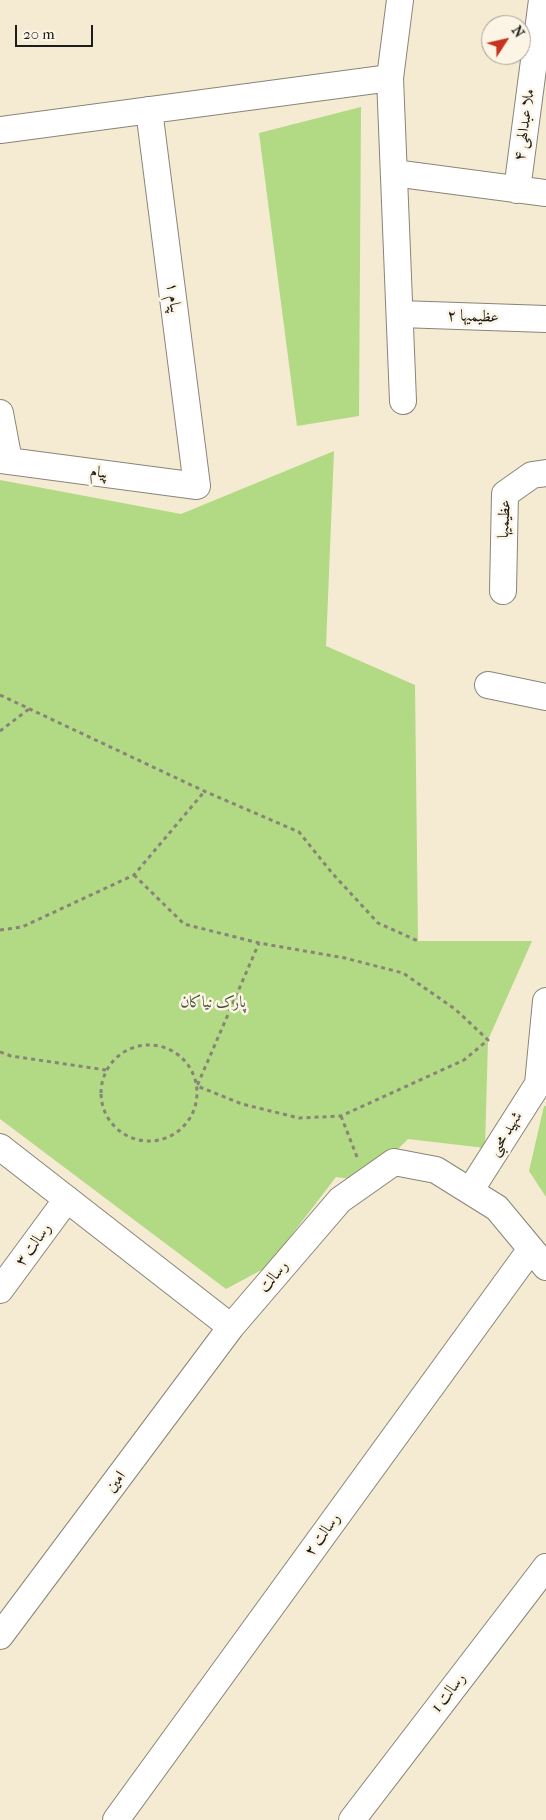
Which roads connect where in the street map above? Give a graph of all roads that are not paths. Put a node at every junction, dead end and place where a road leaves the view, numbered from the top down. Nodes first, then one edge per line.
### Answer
1 (400, 0) edge
2 (542, 0) edge
3 (390, 78) junction
4 (149, 110) junction
5 (0, 130) edge
6 (394, 173) junction
7 (517, 190) junction
8 (546, 194) edge
9 (400, 314) junction
10 (546, 319) edge
11 (403, 401) dead end
12 (0, 413) edge
13 (5, 460) edge
14 (546, 474) edge
15 (197, 486) joint
16 (503, 591) dead end
17 (488, 685) dead end
18 (546, 696) edge
19 (546, 1001) edge
20 (542, 1084) edge
21 (0, 1147) edge
22 (470, 1191) junction
23 (67, 1199) junction
24 (539, 1258) edge
25 (0, 1290) edge
26 (231, 1328) junction
27 (546, 1567) edge
28 (0, 1636) edge
29 (116, 1820) edge
30 (352, 1820) edge

1 - 3 street
2 - 7 street, ملا عبدالهی ۴
3 - 4 street
3 - 6 street
4 - 5 street
4 - 15 street, پیام ۱
6 - 7 street
6 - 9 street
7 - 8 street
9 - 10 street, عظیمیها ۲
9 - 11 street
12 - 13 street
13 - 15 street, پیام
14 - 16 street, عظیمیها
17 - 18 street
19 - 20 street
20 - 22 street, شهید محبی
21 - 23 street
22 - 24 street, رسالت
22 - 26 street, رسالت
23 - 25 street, رسالت ۳
23 - 26 street
24 - 29 street, رسالت ۲
26 - 28 street, امین
27 - 30 street, رسالت 1

